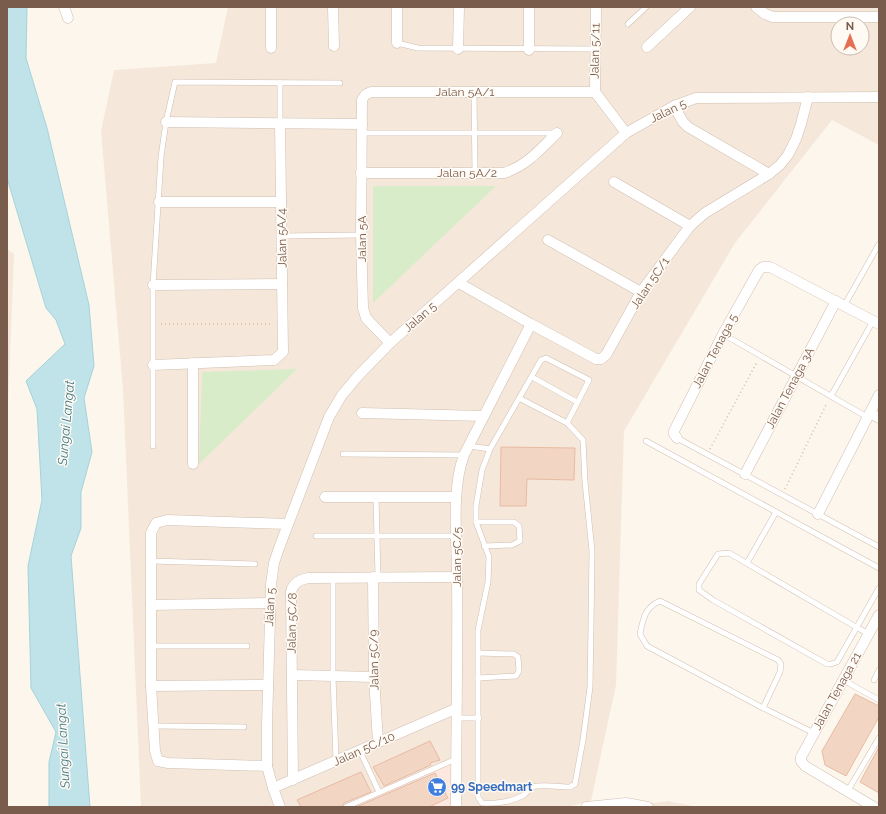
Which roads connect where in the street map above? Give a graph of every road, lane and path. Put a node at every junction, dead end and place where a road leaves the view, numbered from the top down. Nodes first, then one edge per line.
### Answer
1 (64, 7) edge
2 (271, 7) edge
3 (333, 7) edge
4 (397, 7) edge
5 (459, 7) edge
6 (528, 7) edge
7 (596, 7) edge
8 (646, 7) edge
9 (690, 7) edge
10 (756, 7) edge
11 (879, 17) edge
12 (68, 18) dead end
13 (628, 24) dead end
14 (397, 43) joint
15 (334, 46) dead end
16 (646, 47) dead end
17 (271, 48) dead end
18 (458, 49) junction
19 (595, 49) junction
20 (529, 50) junction
21 (280, 83) junction
22 (340, 83) dead end
23 (474, 92) junction
24 (595, 92) junction
25 (808, 97) junction
26 (879, 97) edge
27 (674, 106) junction
28 (166, 122) junction
29 (280, 124) junction
30 (362, 128) junction
31 (475, 132) junction
32 (557, 133) joint
33 (626, 133) junction
34 (362, 173) junction
35 (475, 173) junction
36 (769, 174) junction
37 (614, 182) dead end
38 (159, 202) junction
39 (281, 202) junction
40 (690, 226) junction
41 (361, 235) junction
42 (282, 236) junction
43 (548, 240) dead end
44 (879, 244) edge
45 (459, 283) junction
46 (282, 284) junction
47 (153, 285) junction
48 (641, 292) junction
49 (840, 304) junction
50 (876, 323) edge
51 (158, 324) dead end
52 (270, 324) dead end
53 (531, 324) junction
54 (723, 334) junction
55 (390, 343) junction
56 (760, 356) junction
57 (193, 363) junction
58 (153, 364) junction
59 (532, 377) junction
60 (796, 377) junction
61 (879, 395) edge
62 (831, 396) junction
63 (519, 398) junction
64 (577, 402) junction
65 (362, 413) dead end
66 (868, 415) junction
67 (484, 416) junction
68 (879, 418) edge
69 (567, 423) junction
70 (677, 438) joint
71 (646, 441) dead end
72 (471, 443) junction
73 (153, 446) dead end
74 (490, 449) junction
75 (343, 454) dead end
76 (708, 454) junction
77 (464, 455) junction
78 (193, 464) dead end
79 (745, 474) junction
80 (782, 495) junction
81 (325, 497) dead end
82 (376, 497) junction
83 (456, 497) junction
84 (776, 512) junction
85 (818, 514) junction
86 (476, 522) junction
87 (288, 524) junction
88 (316, 536) dead end
89 (457, 536) junction
90 (377, 537) junction
91 (484, 546) junction
92 (879, 547) edge
93 (151, 561) junction
94 (747, 563) junction
95 (255, 564) dead end
96 (879, 568) edge
97 (375, 577) junction
98 (457, 577) junction
99 (333, 578) junction
100 (879, 588) edge
101 (269, 603) junction
102 (151, 605) junction
103 (878, 620) edge
104 (856, 627) junction
105 (869, 634) junction
106 (151, 646) junction
107 (247, 646) dead end
108 (478, 653) junction
109 (879, 670) edge
110 (292, 676) junction
111 (333, 676) junction
112 (374, 677) junction
113 (478, 678) junction
114 (843, 680) junction
115 (874, 680) dead end
116 (268, 685) junction
117 (151, 686) junction
118 (879, 700) edge
119 (763, 708) junction
120 (455, 714) junction
121 (479, 718) junction
122 (154, 726) junction
123 (244, 727) dead end
124 (814, 733) junction
125 (879, 738) edge
126 (378, 742) junction
127 (360, 751) junction
128 (456, 759) junction
129 (336, 761) junction
130 (267, 766) junction
131 (293, 780) junction
132 (273, 788) junction
133 (378, 792) junction
134 (847, 792) junction
135 (630, 806) edge
136 (280, 807) edge
137 (346, 807) edge
138 (456, 807) edge
139 (586, 807) edge
140 (648, 807) edge
141 (874, 807) edge

1 - 12 street
2 - 17 street
3 - 15 street
4 - 14 street
5 - 18 street
6 - 20 street
7 - 19 street, Jalan 5/11
8 - 13 lane
9 - 16 street
10 - 11 street
14 - 18 lane
18 - 20 lane
19 - 20 lane
19 - 24 street, Jalan 5/11
21 - 22 lane
21 - 28 lane
21 - 29 lane
23 - 24 street, Jalan 5A/1
23 - 30 street, Jalan 5A/1
23 - 31 lane
24 - 33 street, Jalan 5/11
25 - 26 street, Jalan 5
25 - 27 street, Jalan 5
25 - 36 street, Jalan 5C/1
27 - 33 street, Jalan 5
27 - 36 street
28 - 29 street
28 - 38 lane
29 - 30 street
29 - 39 street, Jalan 5A/4
30 - 31 lane
30 - 34 street, Jalan 5A
31 - 32 lane
31 - 35 lane
32 - 35 street, Jalan 5A/2
33 - 45 street, Jalan 5
34 - 35 street, Jalan 5A/2
34 - 41 street, Jalan 5A
36 - 40 street, Jalan 5C/1
37 - 40 street
38 - 39 street
38 - 47 lane
39 - 42 street, Jalan 5A/4
40 - 48 street, Jalan 5C/1
41 - 42 lane
41 - 55 street, Jalan 5A
42 - 46 street, Jalan 5A/4
43 - 48 street
44 - 49 lane
45 - 53 street, Jalan 5C/1
45 - 55 street, Jalan 5
46 - 47 street
46 - 57 street, Jalan 5A/4
47 - 58 lane
48 - 53 street, Jalan 5C/1
49 - 50 street
49 - 54 street, Jalan Tenaga 5
49 - 60 street, Jalan Tenaga 3A
50 - 62 lane
51 - 52 path
53 - 67 street, Jalan 5C/5
54 - 56 lane
54 - 70 street, Jalan Tenaga 5
55 - 87 street, Jalan 5
56 - 60 lane
56 - 76 path
57 - 58 street
57 - 78 street
58 - 73 lane
59 - 63 lane
59 - 64 lane
59 - 64 lane
60 - 62 lane
60 - 79 street, Jalan Tenaga 3A
61 - 66 street
62 - 66 lane
62 - 80 path
63 - 69 lane
63 - 74 lane
64 - 69 lane
65 - 67 street
66 - 68 street
66 - 85 street
67 - 72 street, Jalan 5C/5
69 - 121 lane
70 - 76 lane
71 - 84 lane
72 - 74 lane
72 - 77 street, Jalan 5C/5
74 - 86 lane
75 - 77 lane
76 - 79 lane
77 - 83 street, Jalan 5C/5
79 - 80 lane
80 - 85 lane
81 - 82 street
82 - 83 street
82 - 90 lane
83 - 89 street, Jalan 5C/5
84 - 94 lane
84 - 96 lane
85 - 92 lane
86 - 91 lane
86 - 91 lane
87 - 93 street
87 - 101 street, Jalan 5
88 - 90 lane
89 - 90 lane
89 - 98 street, Jalan 5C/5
90 - 97 lane
91 - 108 lane
93 - 95 lane
93 - 102 street
94 - 104 lane
94 - 104 lane
97 - 98 street, Jalan 5C/8
97 - 99 street, Jalan 5C/8
97 - 112 street, Jalan 5C/9
98 - 120 street, Jalan 5C/5
99 - 110 street, Jalan 5C/8
99 - 111 lane
100 - 104 lane
101 - 102 street
101 - 116 street, Jalan 5
102 - 106 street
103 - 105 street, Jalan Tenaga 21
104 - 105 lane
105 - 114 street, Jalan Tenaga 21
106 - 107 lane
106 - 117 street
108 - 113 lane
108 - 113 lane
109 - 115 lane
110 - 111 street
110 - 131 street, Jalan 5C/8
111 - 112 street
111 - 129 lane
112 - 126 street, Jalan 5C/9
113 - 121 lane
114 - 118 lane
114 - 124 street, Jalan Tenaga 21
116 - 117 street
116 - 130 street, Jalan 5
117 - 122 street
119 - 119 lane
119 - 124 lane
120 - 121 lane
120 - 126 street, Jalan 5C/10
120 - 128 street, Jalan 5C/5
122 - 123 lane
122 - 130 street
124 - 134 street, Jalan Tenaga 21
125 - 134 lane
126 - 127 street, Jalan 5C/10
127 - 129 street, Jalan 5C/10
127 - 133 lane
128 - 133 lane
128 - 138 street, Jalan 5C/5
129 - 131 street, Jalan 5C/10
130 - 132 street, Jalan 5
131 - 132 street, Jalan 5C/10
132 - 136 street, Jalan 5
133 - 137 lane
134 - 141 street
135 - 139 street
135 - 140 street

